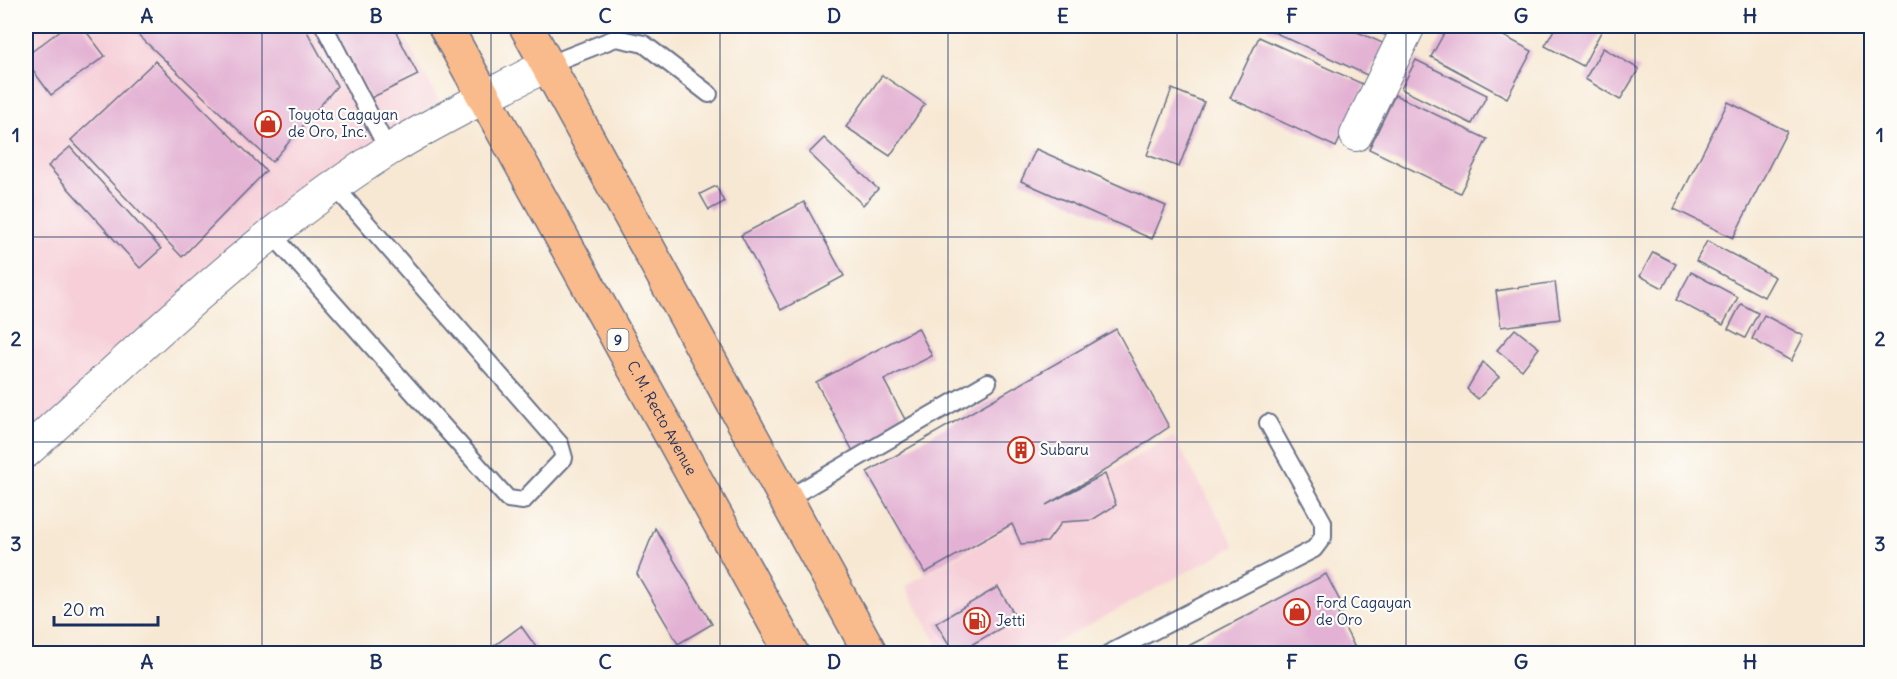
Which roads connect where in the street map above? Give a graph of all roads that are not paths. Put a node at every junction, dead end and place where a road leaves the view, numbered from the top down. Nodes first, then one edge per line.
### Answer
1 (324, 26) edge
2 (445, 26) edge
3 (526, 26) edge
4 (1409, 26) edge
5 (547, 65) junction
6 (709, 93) dead end
7 (484, 99) junction
8 (1356, 135) dead end
9 (388, 150) junction
10 (336, 188) junction
11 (272, 234) junction
12 (988, 382) dead end
13 (1268, 423) dead end
14 (26, 452) edge
15 (785, 500) junction
16 (792, 654) edge
17 (871, 654) edge
18 (1108, 654) edge

1 - 9 lane
2 - 7 highway, C. M. Recto Avenue / 9
3 - 5 highway
4 - 8 street
5 - 6 lane
5 - 7 street
5 - 15 highway
7 - 9 street
7 - 16 highway, C. M. Recto Avenue / 9
9 - 10 street
10 - 11 street
10 - 11 lane
11 - 14 street
12 - 15 lane
13 - 18 lane
15 - 17 highway

